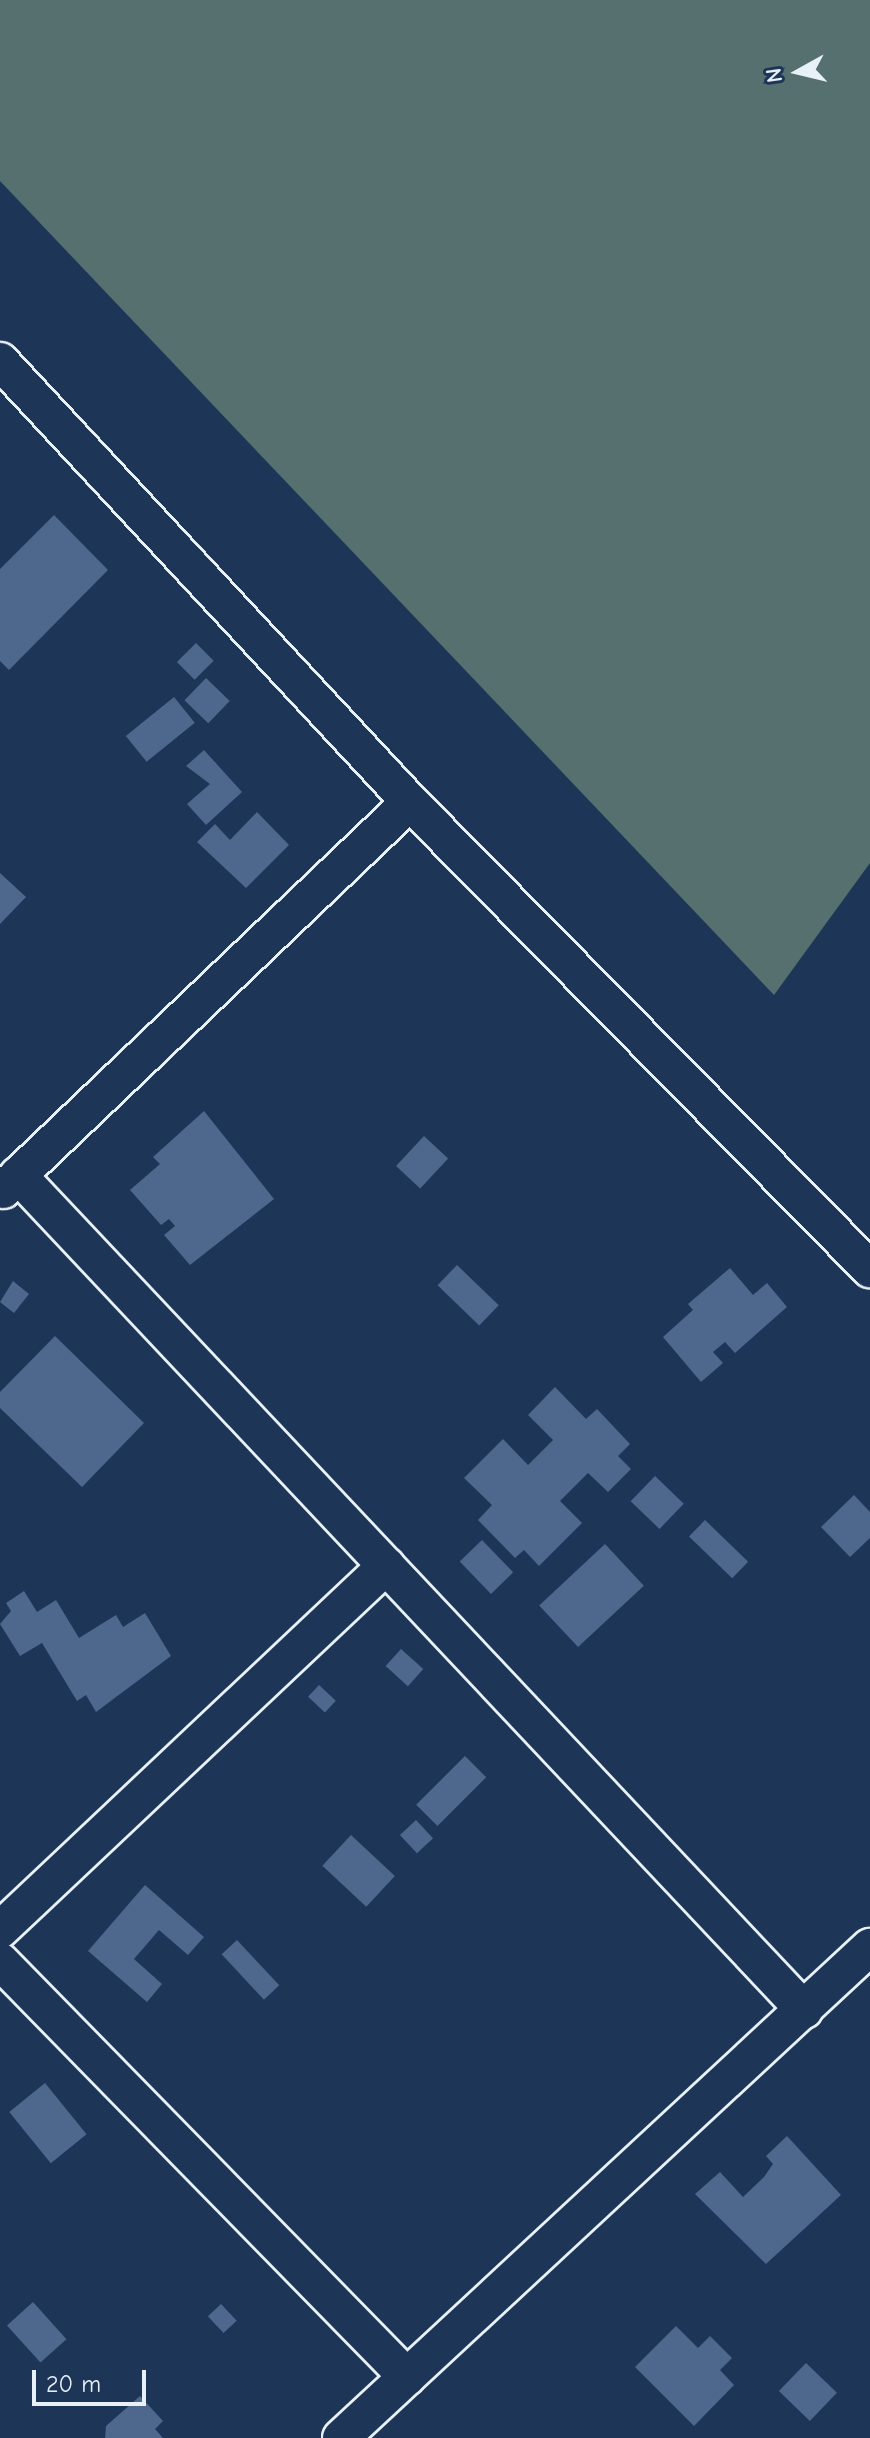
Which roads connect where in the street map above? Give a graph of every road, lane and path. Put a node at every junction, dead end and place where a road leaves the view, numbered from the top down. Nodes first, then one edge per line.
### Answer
1 (0, 361) edge
2 (410, 802) junction
3 (9, 1184) edge
4 (870, 1269) edge
5 (386, 1566) junction
6 (0, 1930) edge
7 (870, 1947) edge
8 (0, 1961) edge
9 (804, 2010) junction
10 (407, 2377) junction
11 (341, 2438) edge

1 - 2 street
2 - 3 street
2 - 4 street
3 - 5 street
5 - 6 street
5 - 9 street
7 - 9 street
8 - 10 street
9 - 10 street
10 - 11 street

